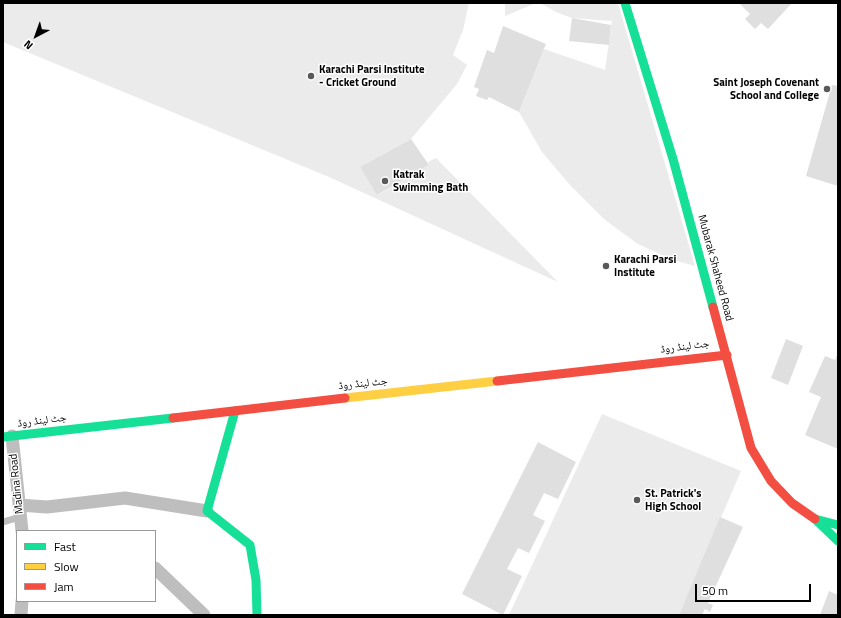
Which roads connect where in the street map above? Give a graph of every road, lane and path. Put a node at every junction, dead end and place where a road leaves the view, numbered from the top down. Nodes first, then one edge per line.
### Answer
1 (625, 3) edge
2 (727, 355) junction
3 (236, 411) junction
4 (8, 437) edge
5 (20, 511) junction
6 (207, 511) junction
7 (815, 519) junction
8 (3, 522) edge
9 (838, 525) edge
10 (22, 530) edge
11 (838, 541) edge
12 (156, 569) edge
13 (22, 602) edge
14 (21, 615) edge
15 (204, 615) edge
16 (257, 615) edge

1 - 2 street, Mubarak Shaheed Road
2 - 3 street, جٹ لینڈ روڈ
2 - 7 street, Mubarak Shaheed Road
3 - 4 street, جٹ لینڈ روڈ
3 - 6 street
4 - 5 street, Madina Road
5 - 6 street
5 - 8 lane
5 - 10 street, Madina Road
6 - 16 street
7 - 9 street, Mubarak Shaheed Road
7 - 11 street, Mubarak Shaheed Road
12 - 15 street
13 - 14 street

